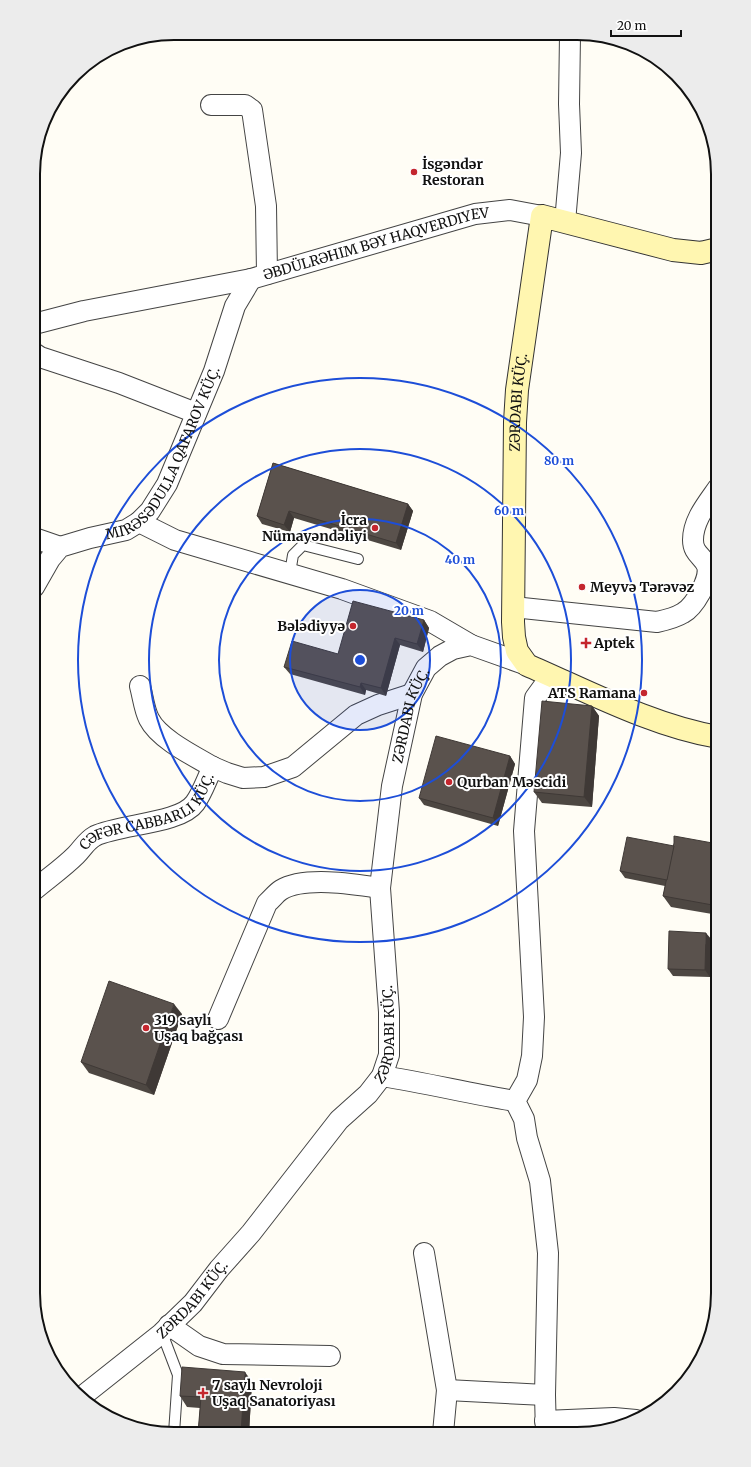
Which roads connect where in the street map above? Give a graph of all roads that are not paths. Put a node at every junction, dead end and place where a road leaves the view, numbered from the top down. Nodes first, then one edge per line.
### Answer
1 (570, 40) edge
2 (211, 106) dead end
3 (542, 216) junction
4 (565, 222) junction
5 (711, 251) edge
6 (260, 277) junction
7 (40, 322) edge
8 (40, 357) edge
9 (196, 413) junction
10 (711, 499) edge
11 (139, 522) junction
12 (40, 540) edge
13 (60, 547) junction
14 (358, 559) dead end
15 (711, 565) edge
16 (711, 568) edge
17 (290, 573) junction
18 (40, 576) edge
19 (513, 607) junction
20 (471, 644) junction
21 (526, 665) junction
22 (551, 676) junction
23 (140, 686) dead end
24 (412, 694) junction
25 (711, 736) edge
26 (213, 767) junction
27 (40, 884) edge
28 (380, 888) junction
29 (218, 1019) dead end
30 (382, 1076) junction
31 (515, 1101) junction
32 (424, 1253) dead end
33 (166, 1329) junction
34 (330, 1356) dead end
35 (447, 1390) junction
36 (86, 1393) edge
37 (545, 1395) junction
38 (623, 1419) edge
39 (174, 1427) edge
40 (444, 1427) edge
41 (545, 1427) edge

1 - 4 street
2 - 6 street
3 - 4 street, ƏBDÜLRƏHIM BƏY HAQVERDIYEV
3 - 6 street, ƏBDÜLRƏHIM BƏY HAQVERDIYEV
3 - 19 street, ZƏRDABI KÜÇ.
4 - 5 street, ƏBDÜLRƏHIM BƏY HAQVERDIYEV
6 - 7 street, ƏBDÜLRƏHIM BƏY HAQVERDIYEV
6 - 9 street, MIRƏSƏDULLA QAFAROV KÜÇ.
8 - 9 street
9 - 11 street, MIRƏSƏDULLA QAFAROV KÜÇ.
10 - 15 street
11 - 13 street, MIRƏSƏDULLA QAFAROV KÜÇ.
11 - 17 street
12 - 13 street
13 - 18 street
14 - 17 lane
16 - 19 street
17 - 20 street
19 - 21 street, ZƏRDABI KÜÇ.
20 - 21 street
20 - 24 street, ZƏRDABI KÜÇ.
21 - 22 street
22 - 25 street
22 - 31 street
23 - 26 street
24 - 26 street
24 - 28 street, ZƏRDABI KÜÇ.
26 - 27 street
28 - 29 street
28 - 30 street, ZƏRDABI KÜÇ.
30 - 31 street
30 - 33 street, ZƏRDABI KÜÇ.
31 - 37 street
32 - 35 street
33 - 34 street
33 - 36 street, ZƏRDABI KÜÇ.
33 - 39 lane
35 - 37 street
35 - 40 street
37 - 41 street
38 - 41 street

